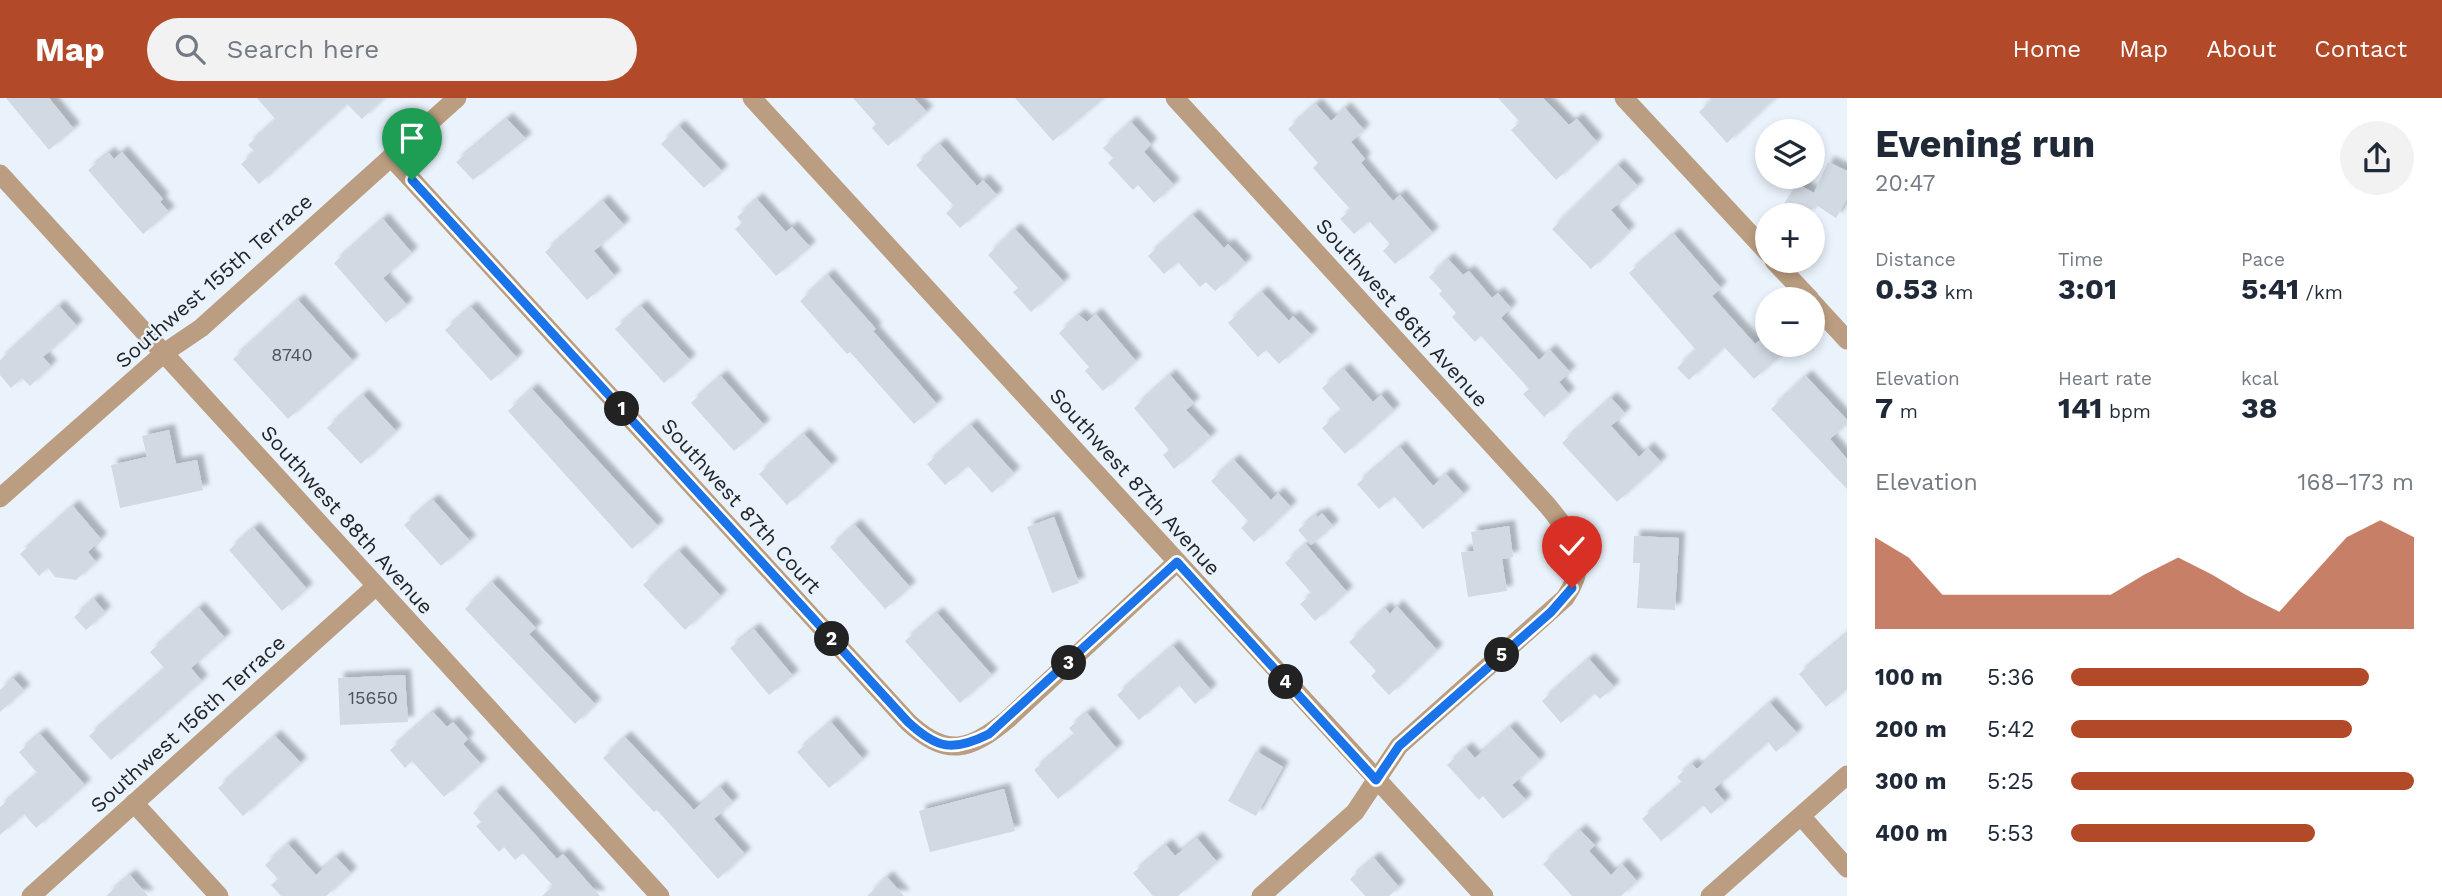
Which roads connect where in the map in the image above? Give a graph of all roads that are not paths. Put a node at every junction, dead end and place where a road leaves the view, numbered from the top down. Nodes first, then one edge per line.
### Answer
1 (457, 98) edge
2 (752, 98) edge
3 (1175, 98) edge
4 (1634, 101) edge
5 (391, 157) junction
6 (0, 174) edge
7 (1755, 238) edge
8 (1785, 273) edge
9 (1798, 287) edge
10 (1825, 316) edge
11 (1847, 340) edge
12 (164, 353) junction
13 (0, 498) edge
14 (1177, 562) junction
15 (376, 586) junction
16 (1847, 775) edge
17 (1376, 780) junction
18 (134, 803) junction
19 (1801, 816) junction
20 (1847, 868) edge
21 (31, 896) edge
22 (219, 896) edge
23 (660, 896) edge
24 (1261, 896) edge
25 (1484, 896) edge
26 (1710, 896) edge

1 - 5 street, Southwest 155th Terrace
2 - 14 street, Southwest 87th Avenue
3 - 17 street, Southwest 86th Avenue
4 - 7 street
5 - 12 street, Southwest 155th Terrace
5 - 14 street, Southwest 87th Court
6 - 12 street, Southwest 88th Avenue
8 - 9 street
10 - 11 street
12 - 13 street, Southwest 155th Terrace
12 - 15 street, Southwest 88th Avenue
14 - 17 street, Southwest 87th Avenue
15 - 18 street, Southwest 156th Terrace
15 - 23 street, Southwest 88th Avenue
16 - 19 street
17 - 24 street
17 - 25 street, Southwest 87th Avenue
18 - 21 street, Southwest 156th Terrace
18 - 22 street
19 - 20 street
19 - 26 street

